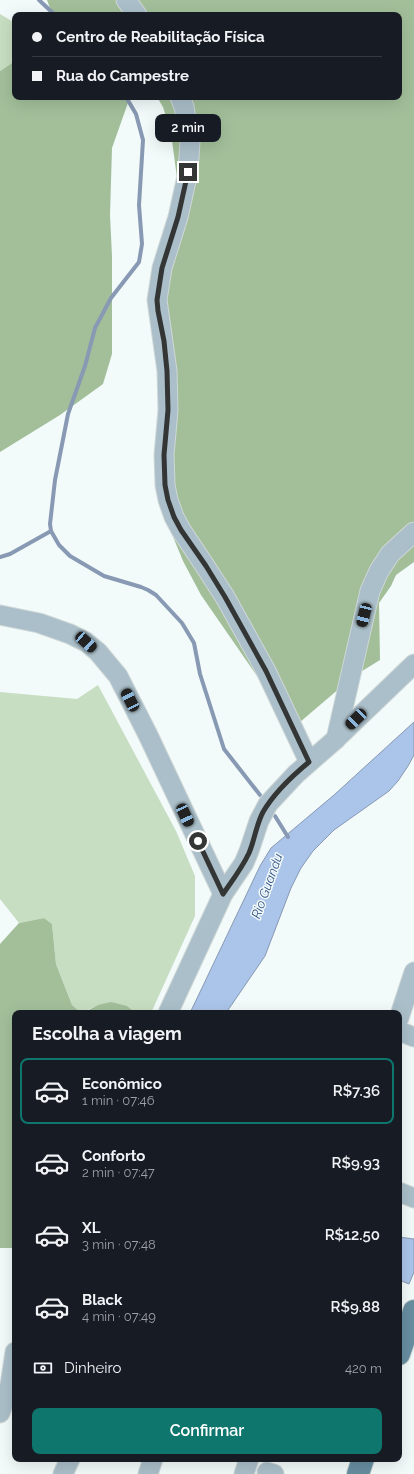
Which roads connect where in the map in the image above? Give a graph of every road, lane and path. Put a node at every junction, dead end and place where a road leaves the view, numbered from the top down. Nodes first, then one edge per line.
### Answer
1 (126, 0) edge
2 (135, 12) edge
3 (181, 100) edge
4 (414, 532) edge
5 (0, 615) edge
6 (414, 664) edge
7 (336, 738) junction
8 (309, 762) junction
9 (223, 894) junction
10 (414, 972) edge
11 (169, 1010) edge
12 (402, 1010) edge
13 (402, 1032) edge
14 (414, 1037) edge
15 (402, 1193) edge
16 (414, 1198) edge
17 (414, 1311) edge
18 (402, 1345) edge
19 (12, 1361) edge
20 (5, 1383) edge
21 (0, 1414) edge
22 (69, 1462) edge
23 (152, 1462) edge
24 (248, 1462) edge
25 (362, 1462) edge
26 (63, 1474) edge
27 (148, 1474) edge
28 (244, 1474) edge
29 (358, 1474) edge

1 - 2 street
3 - 8 street
4 - 7 street
5 - 9 street
6 - 7 street
7 - 8 street
8 - 9 street
9 - 11 street
10 - 12 street
13 - 14 street
15 - 16 street
17 - 18 main road
19 - 20 street
20 - 21 street
22 - 26 street
23 - 27 street
24 - 28 street
25 - 29 main road

